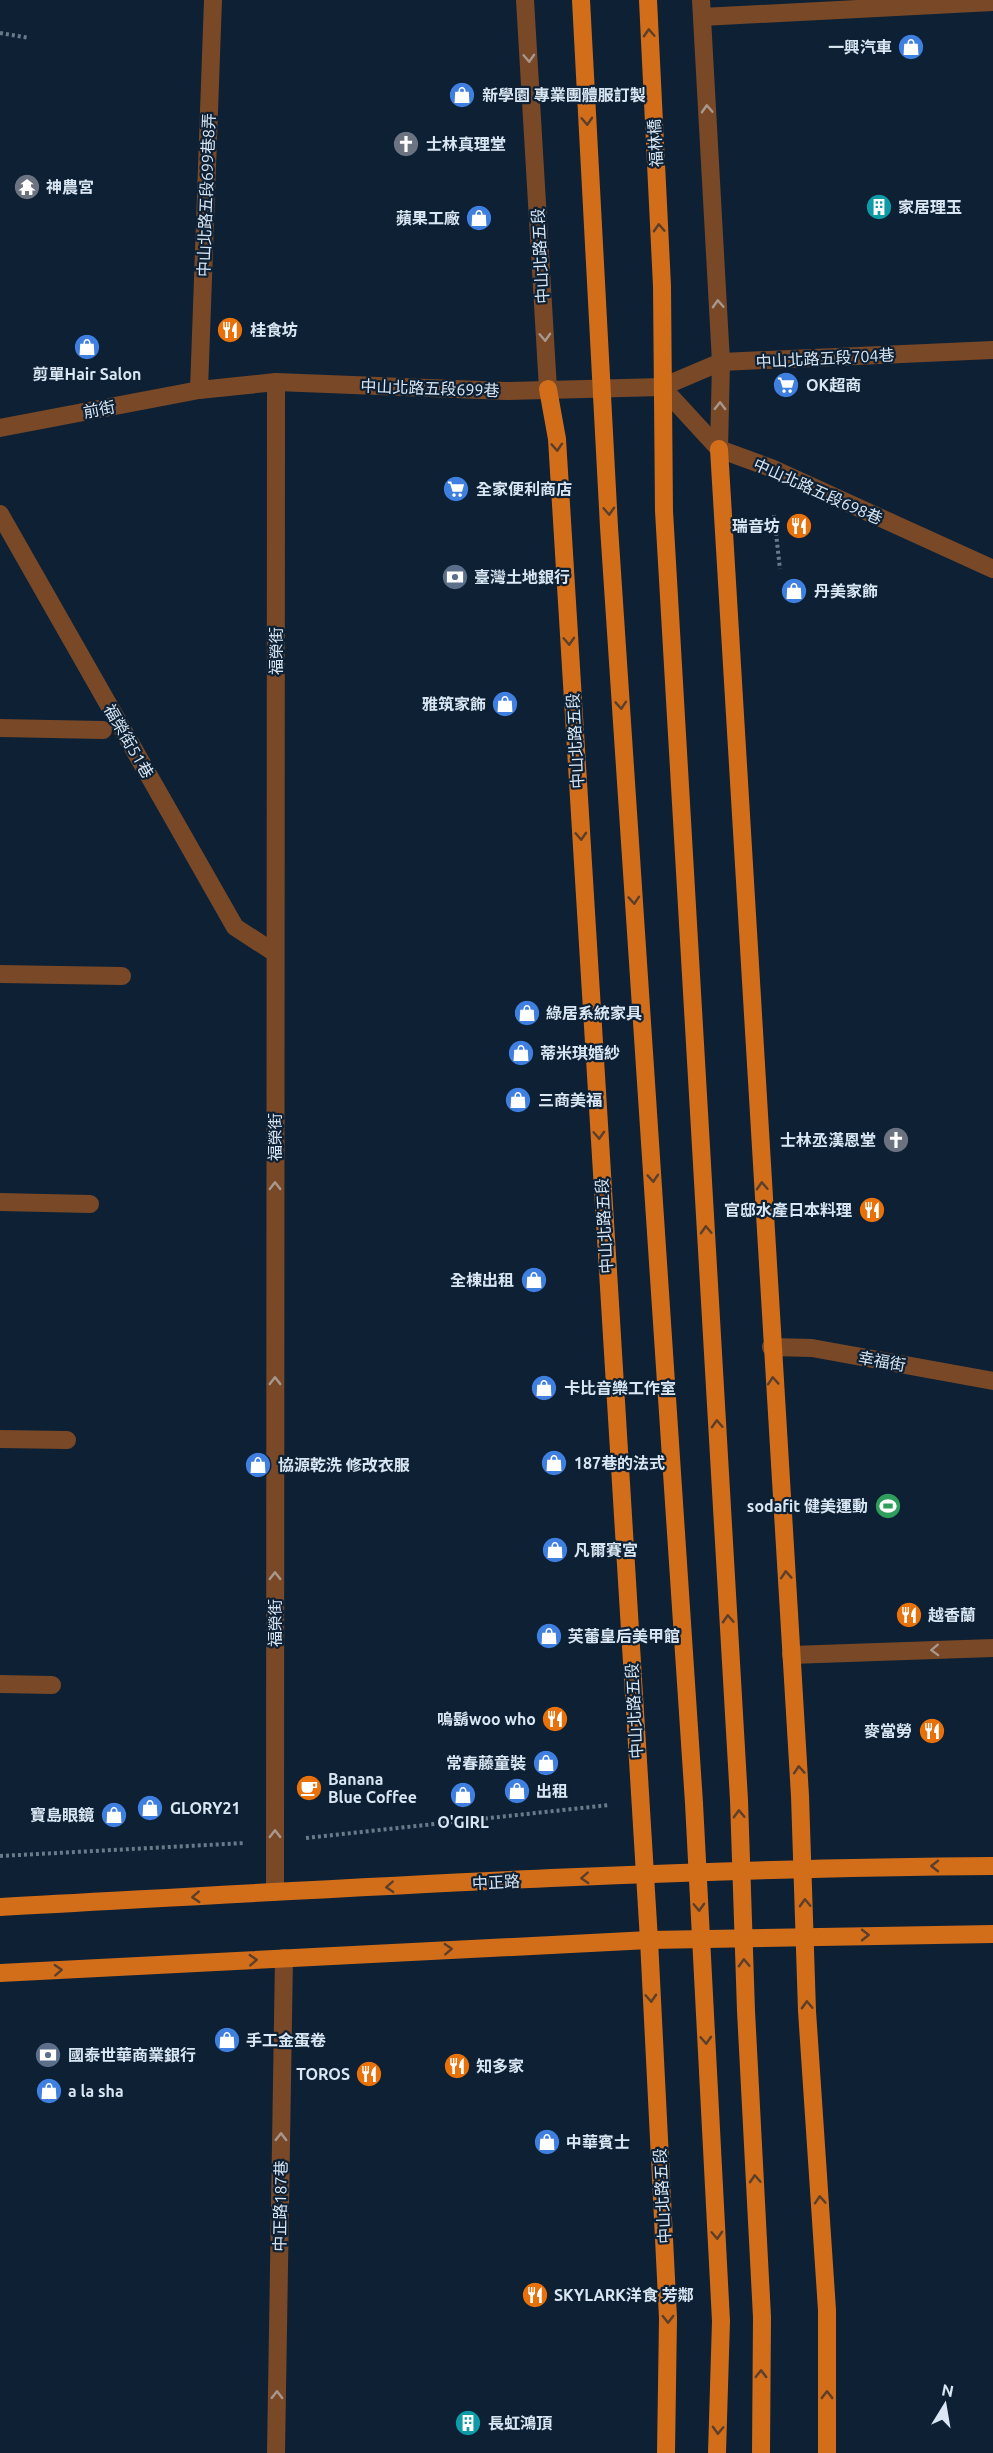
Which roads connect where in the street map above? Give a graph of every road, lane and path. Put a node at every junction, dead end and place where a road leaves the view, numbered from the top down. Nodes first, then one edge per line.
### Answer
1 (213, 0) edge
2 (525, 0) edge
3 (580, 0) edge
4 (648, 0) edge
5 (993, 2) edge
6 (702, 9) edge
7 (0, 33) edge
8 (29, 38) dead end
9 (993, 350) edge
10 (721, 362) junction
11 (276, 382) junction
12 (662, 387) junction
13 (548, 389) junction
14 (603, 389) junction
15 (199, 390) junction
16 (0, 428) edge
17 (719, 449) junction
18 (0, 514) edge
19 (774, 516) dead end
20 (780, 569) dead end
21 (993, 569) edge
22 (0, 728) edge
23 (103, 730) dead end
24 (275, 953) junction
25 (0, 974) edge
26 (122, 976) dead end
27 (0, 1202) edge
28 (90, 1204) dead end
29 (771, 1347) junction
30 (993, 1381) edge
31 (0, 1438) edge
32 (67, 1440) dead end
33 (993, 1648) edge
34 (791, 1655) junction
35 (0, 1684) edge
36 (52, 1685) dead end
37 (993, 1866) edge
38 (804, 1870) junction
39 (742, 1872) junction
40 (697, 1873) junction
41 (644, 1875) junction
42 (275, 1892) junction
43 (0, 1907) edge
44 (993, 1934) edge
45 (806, 1937) junction
46 (744, 1938) junction
47 (648, 1940) junction
48 (700, 1940) junction
49 (284, 1958) junction
50 (0, 1973) edge
51 (276, 2453) edge
52 (666, 2453) edge
53 (717, 2453) edge
54 (761, 2453) edge
55 (827, 2453) edge

1 - 15 street, 中山北路五段699巷8弄
2 -> 13 street, 中山北路五段
3 -> 14 main road
12 -> 4 main road, 福林橋
5 - 6 street
10 -> 6 street
7 - 8 path
9 - 10 street, 中山北路五段704巷
10 - 12 street, 中山北路五段704巷
17 -> 10 street
11 - 13 street, 中山北路五段699巷
11 - 15 street, 中山北路五段699巷
11 - 24 street, 福榮街
12 - 14 street, 中山北路五段699巷
12 - 17 street, 中山北路五段698巷
39 -> 12 main road
13 - 14 street, 中山北路五段699巷
13 -> 41 main road, 中山北路五段
14 -> 40 main road
15 - 16 street, 前街
17 - 21 street, 中山北路五段698巷
29 -> 17 main road
18 - 24 street, 福榮街51巷
19 - 20 path
22 - 23 street
42 -> 24 street, 福榮街
25 - 26 street
27 - 28 street
29 - 30 street, 幸福街
34 -> 29 main road
31 - 32 street
33 -> 34 street
38 -> 34 main road
35 - 36 street
37 -> 38 main road, 中正路
38 - 39 main road, 中正路
45 -> 38 main road
39 - 40 main road, 中正路
39 - 46 main road
40 - 41 main road, 中正路
40 -> 48 main road
41 -> 42 main road, 中正路
41 - 47 main road, 中山北路五段
42 -> 43 main road, 中正路
45 -> 44 main road
45 - 46 main road
55 -> 45 main road
46 - 48 main road
54 -> 46 main road
47 - 48 main road
49 -> 47 main road
47 -> 52 main road, 中山北路五段
48 -> 53 main road
50 -> 49 main road
51 -> 49 street, 中正路187巷

